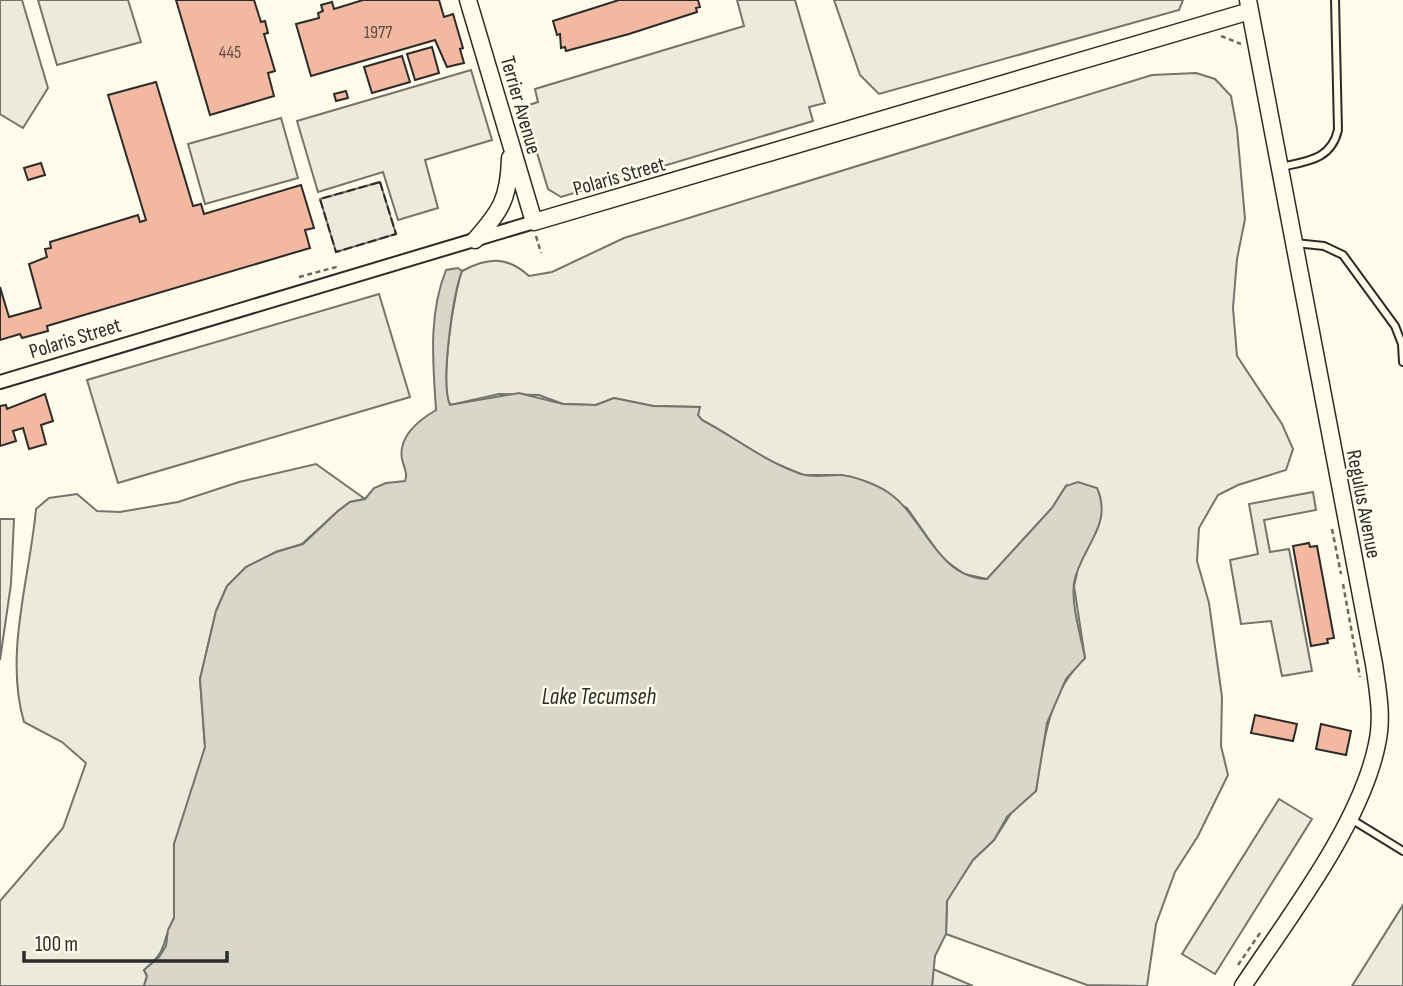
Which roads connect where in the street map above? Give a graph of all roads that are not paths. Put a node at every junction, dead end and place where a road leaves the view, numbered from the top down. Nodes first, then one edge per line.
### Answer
1 (468, 0) edge
2 (1335, 0) edge
3 (1249, 6) edge
4 (510, 142) junction
5 (1279, 168) junction
6 (539, 227) junction
7 (475, 240) junction
8 (1293, 243) junction
9 (1403, 362) edge
10 (0, 382) edge
11 (1349, 817) junction
12 (1403, 851) edge
13 (1243, 986) edge

1 - 4 street, Terrier Avenue
2 - 5 lane
3 - 5 street, Regulus Avenue
3 - 6 street, Polaris Street
4 - 6 street, Terrier Avenue
4 - 7 street
5 - 8 street, Regulus Avenue
6 - 7 street, Polaris Street
7 - 10 street, Polaris Street
8 - 9 lane
8 - 11 street, Regulus Avenue
11 - 12 lane
11 - 13 street, Regulus Avenue

